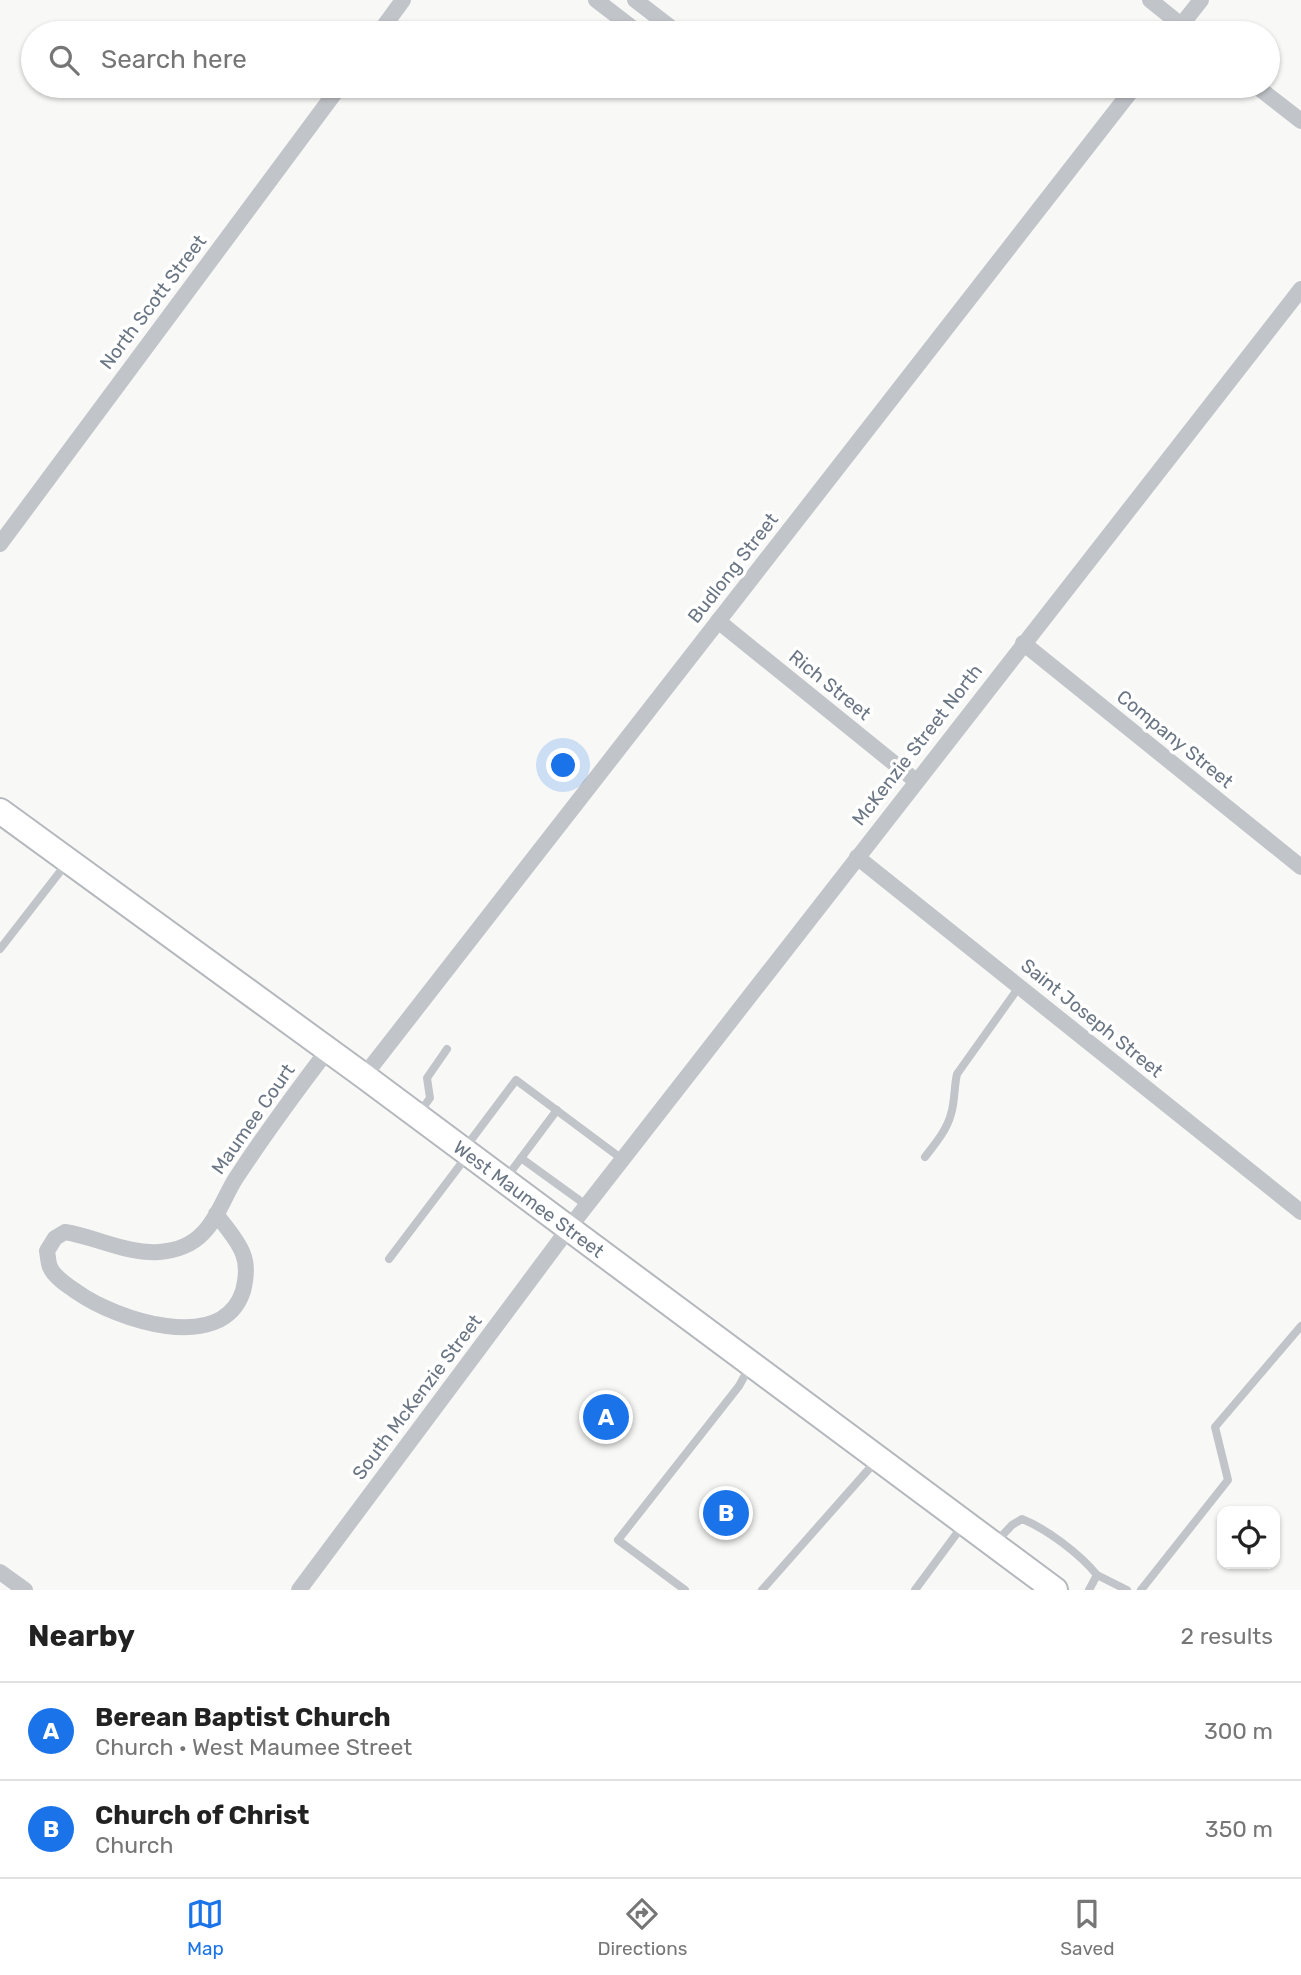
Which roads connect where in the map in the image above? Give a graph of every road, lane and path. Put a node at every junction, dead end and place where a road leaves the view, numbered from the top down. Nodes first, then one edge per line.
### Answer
1 (403, 0) edge
2 (596, 0) edge
3 (630, 0) edge
4 (635, 0) edge
5 (1150, 0) edge
6 (1201, 0) edge
7 (617, 16) junction
8 (388, 21) edge
9 (623, 21) edge
10 (662, 21) edge
11 (1172, 21) edge
12 (1189, 21) edge
13 (331, 98) edge
14 (1126, 98) edge
15 (1271, 98) edge
16 (1301, 121) edge
17 (1301, 289) edge
18 (6, 523) edge
19 (0, 544) edge
20 (718, 621) junction
21 (1023, 643) junction
22 (916, 781) junction
23 (0, 811) edge
24 (857, 857) junction
25 (68, 861) junction
26 (1301, 867) edge
27 (0, 949) edge
28 (1019, 987) junction
29 (447, 1049) dead end
30 (327, 1051) junction
31 (364, 1076) junction
32 (557, 1110) junction
33 (417, 1116) junction
34 (466, 1152) junction
35 (925, 1157) dead end
36 (521, 1158) junction
37 (622, 1159) junction
38 (504, 1180) junction
39 (586, 1205) junction
40 (1301, 1213) edge
41 (216, 1214) junction
42 (569, 1228) junction
43 (389, 1259) dead end
44 (1301, 1326) edge
45 (751, 1364) junction
46 (878, 1458) junction
47 (964, 1522) junction
48 (994, 1544) junction
49 (0, 1572) edge
50 (1097, 1575) junction
51 (1053, 1589) edge
52 (25, 1590) edge
53 (299, 1590) edge
54 (685, 1590) edge
55 (762, 1590) edge
56 (915, 1590) edge
57 (1089, 1590) edge
58 (1127, 1590) edge
59 (1140, 1590) edge

1 - 8 street
2 - 7 street
3 - 7 street
4 - 10 street
5 - 11 street
6 - 12 street
7 - 9 street
13 - 18 street, North Scott Street
14 - 20 street, Budlong Street
15 - 16 street
17 - 21 street, McKenzie Street North
18 - 19 street, North Scott Street
20 - 22 street, Rich Street
20 - 31 street, Budlong Street
21 - 22 street, McKenzie Street North
21 - 26 street, Company Street
22 - 24 street, McKenzie Street North
23 - 25 main road, West Maumee Street
24 - 28 street, Saint Joseph Street
24 - 37 street, McKenzie Street North
25 - 27 lane
25 - 30 main road, West Maumee Street
28 - 35 lane
28 - 40 street, Saint Joseph Street
29 - 33 lane
30 - 31 main road, West Maumee Street
30 - 41 street, Maumee Court
31 - 33 main road, West Maumee Street
32 - 34 lane
32 - 36 lane
32 - 37 lane
33 - 34 main road, West Maumee Street
34 - 38 main road, West Maumee Street
34 - 43 lane
36 - 38 lane
36 - 39 lane
37 - 39 street, McKenzie Street North
38 - 42 main road, West Maumee Street
39 - 42 street, McKenzie Street North
41 - 41 street, Maumee Court
42 - 45 main road, West Maumee Street
42 - 53 street, South McKenzie Street
44 - 59 lane
45 - 46 main road, West Maumee Street
45 - 54 lane
46 - 47 main road, West Maumee Street
46 - 55 lane
47 - 48 main road, West Maumee Street
47 - 56 lane
48 - 50 lane
48 - 51 main road, West Maumee Street
49 - 52 street
50 - 57 lane
50 - 58 lane

